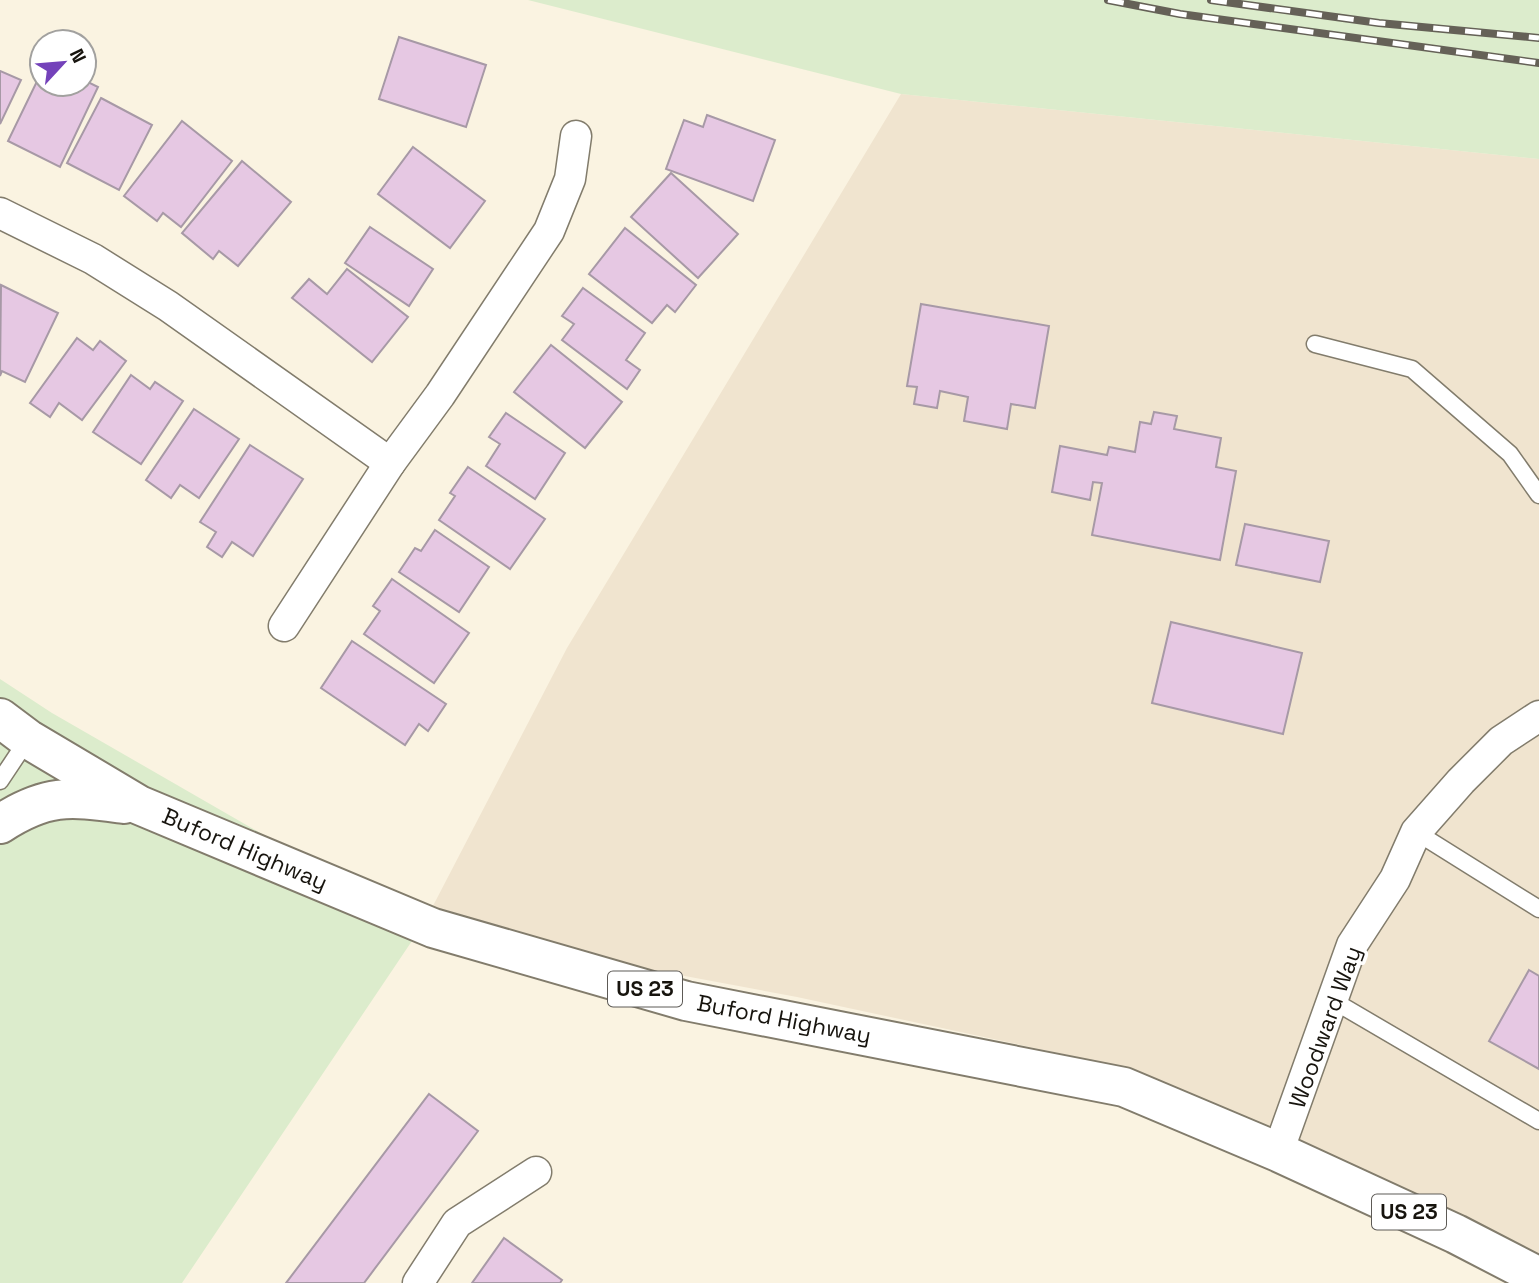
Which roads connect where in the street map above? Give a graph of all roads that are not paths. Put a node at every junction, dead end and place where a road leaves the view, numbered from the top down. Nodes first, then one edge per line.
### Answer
1 (576, 136) dead end
2 (0, 212) edge
3 (1315, 344) dead end
4 (390, 463) junction
5 (1539, 495) edge
6 (284, 626) dead end
7 (1539, 716) edge
8 (14, 729) edge
9 (0, 781) edge
10 (139, 805) junction
11 (0, 824) edge
12 (1416, 832) junction
13 (1539, 909) edge
14 (1332, 1000) junction
15 (1539, 1121) edge
16 (1278, 1152) junction
17 (536, 1172) dead end
18 (1539, 1277) edge
19 (418, 1283) edge

1 - 4 street
2 - 4 street
3 - 5 lane
4 - 6 street
7 - 12 street, Woodward Way
8 - 9 lane
8 - 10 main road, Buford Highway / US 23
10 - 11 main road
10 - 16 main road, Buford Highway / US 23
12 - 13 lane
12 - 14 street, Woodward Way
14 - 15 lane
14 - 16 street, Woodward Way
16 - 18 main road, Buford Highway / US 23
17 - 19 street

